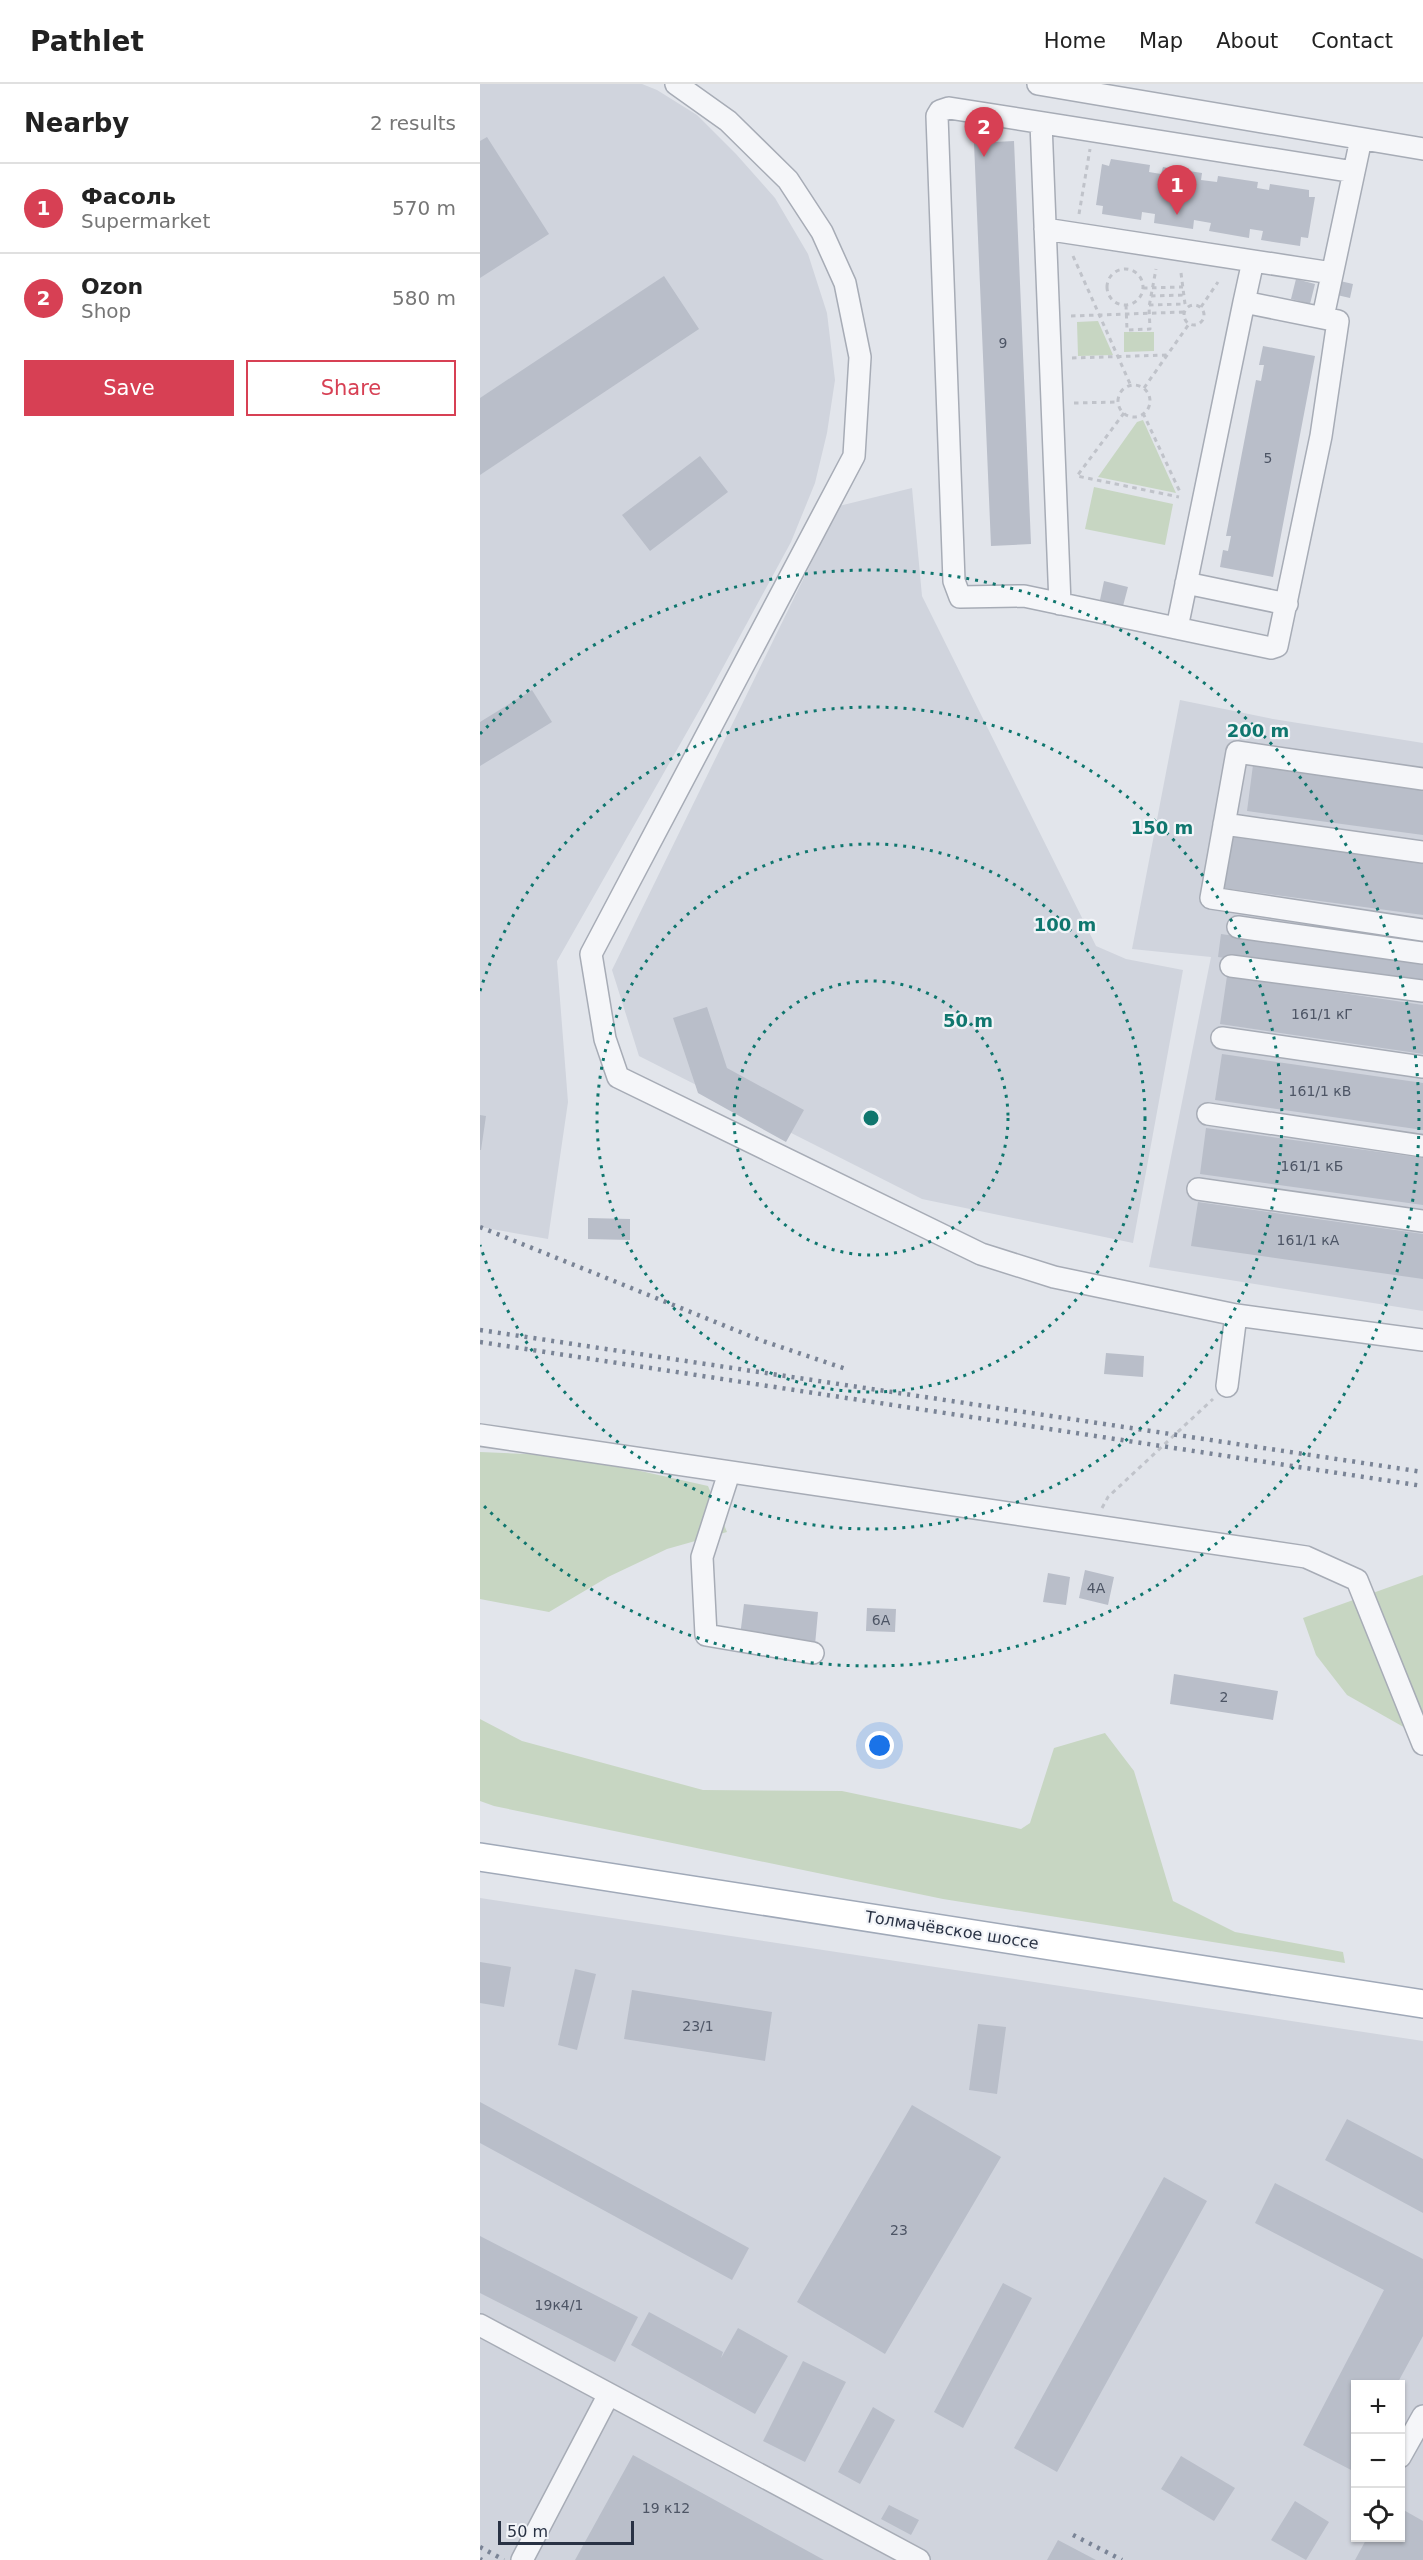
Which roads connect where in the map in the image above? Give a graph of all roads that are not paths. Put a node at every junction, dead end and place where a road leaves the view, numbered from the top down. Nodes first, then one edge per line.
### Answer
1 (676, 84) edge
2 (1038, 84) edge
3 (1041, 123) junction
4 (1361, 139) junction
5 (1423, 150) edge
6 (1354, 172) junction
7 (1045, 229) junction
8 (1253, 261) junction
9 (1332, 273) junction
10 (1244, 302) junction
11 (1323, 317) junction
12 (1186, 583) junction
13 (1060, 604) junction
14 (1287, 604) junction
15 (1177, 628) junction
16 (1423, 779) edge
17 (1224, 824) junction
18 (1423, 852) edge
19 (1238, 927) dead end
20 (1423, 930) edge
21 (1423, 953) edge
22 (1231, 966) dead end
23 (1423, 991) edge
24 (1222, 1038) dead end
25 (1423, 1067) edge
26 (1208, 1114) dead end
27 (1423, 1146) edge
28 (1198, 1189) dead end
29 (1423, 1221) edge
30 (1236, 1315) junction
31 (1423, 1340) edge
32 (1227, 1386) road end
33 (480, 1435) edge
34 (729, 1473) junction
35 (813, 1653) dead end
36 (1423, 1744) edge
37 (480, 1857) edge
38 (1423, 2004) edge
39 (480, 2325) edge
40 (609, 2394) junction
41 (1423, 2416) edge
42 (1405, 2450) edge
43 (522, 2560) edge
44 (918, 2560) edge

1 - 30 street
2 - 4 street
3 - 6 street
3 - 7 street
3 - 13 street
4 - 5 street
4 - 6 street
6 - 9 street
7 - 8 street
7 - 13 street
8 - 9 street
8 - 10 street
9 - 11 street
10 - 11 street
10 - 12 street
11 - 14 street
12 - 14 street
12 - 15 street
13 - 15 street
14 - 15 street
16 - 17 street
17 - 18 street
17 - 20 street
19 - 21 street
22 - 23 street
24 - 25 street
26 - 27 street
28 - 29 street
30 - 31 street
30 - 32 street
33 - 34 street
34 - 35 street
34 - 36 street
37 - 38 main road, Толмачёвское шоссе
39 - 40 street
40 - 43 street
40 - 44 street
41 - 42 street

